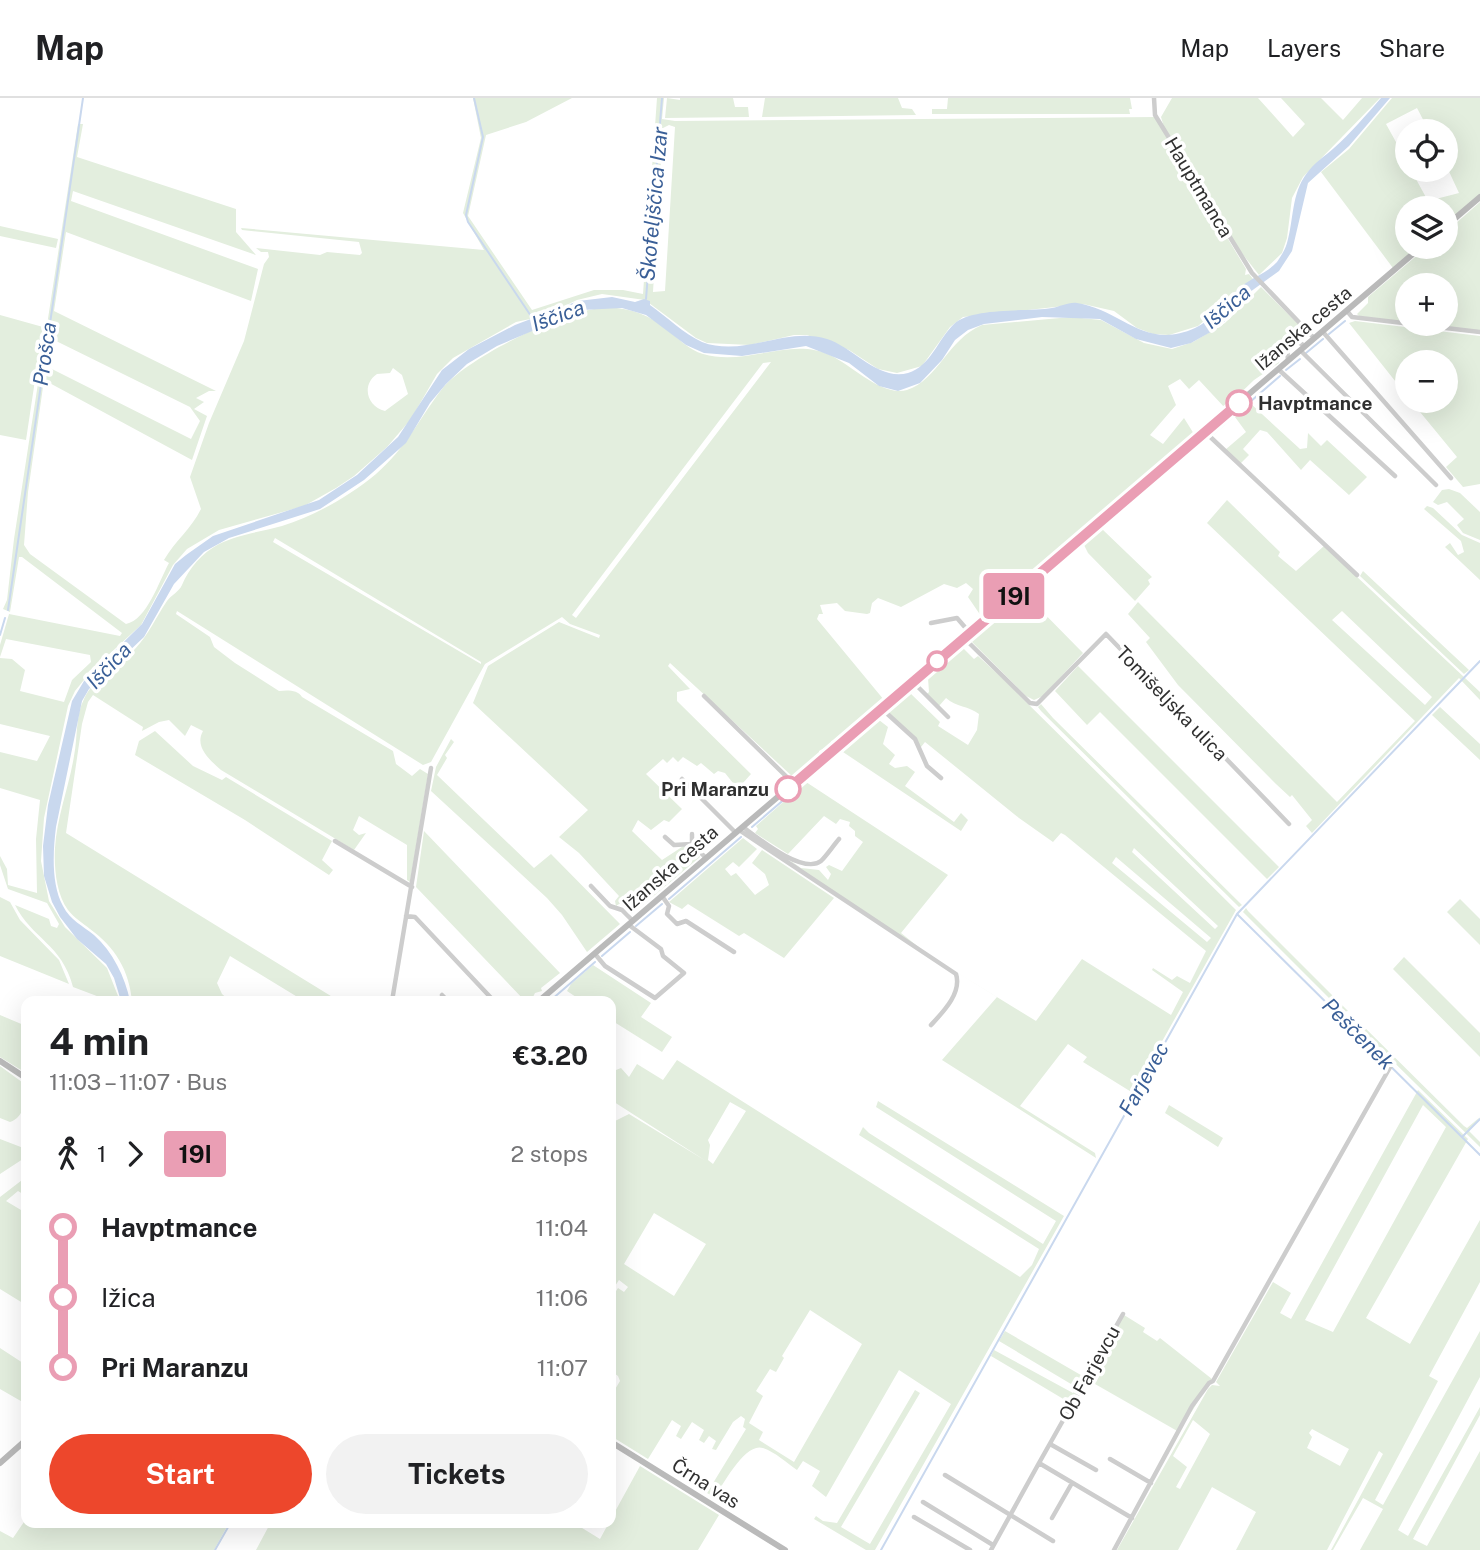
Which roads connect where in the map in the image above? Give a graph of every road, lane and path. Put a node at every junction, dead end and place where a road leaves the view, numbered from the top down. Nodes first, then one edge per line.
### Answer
1 (1154, 98) edge
2 (1480, 197) edge
3 (1458, 216) edge
4 (1407, 259) edge
5 (1347, 311) junction
6 (1323, 332) junction
7 (1480, 332) edge
8 (1314, 339) junction
9 (1303, 348) junction
10 (1288, 361) junction
11 (1278, 369) junction
12 (1205, 432) junction
13 (1395, 476) dead end
14 (1451, 478) dead end
15 (1436, 485) dead end
16 (1357, 575) dead end
17 (931, 623) dead end
18 (967, 636) junction
19 (913, 682) junction
20 (704, 696) dead end
21 (881, 709) junction
22 (948, 717) dead end
23 (430, 768) dead end
24 (941, 778) dead end
25 (682, 779) dead end
26 (794, 783) junction
27 (1289, 824) dead end
28 (739, 830) junction
29 (692, 834) dead end
30 (665, 837) dead end
31 (839, 839) dead end
32 (335, 841) dead end
33 (692, 844) junction
34 (706, 858) junction
35 (591, 886) dead end
36 (412, 887) junction
37 (662, 896) junction
38 (405, 916) junction
39 (631, 923) junction
40 (734, 952) dead end
41 (594, 954) junction
42 (393, 996) edge
43 (489, 996) edge
44 (545, 996) edge
45 (932, 1026) dead end
46 (0, 1061) edge
47 (1393, 1062) dead end
48 (21, 1075) edge
49 (1123, 1314) dead end
50 (21, 1444) edge
51 (1050, 1444) junction
52 (616, 1445) edge
53 (1110, 1459) dead end
54 (0, 1463) edge
55 (1039, 1464) junction
56 (1096, 1470) dead end
57 (945, 1475) dead end
58 (1072, 1483) junction
59 (1151, 1483) junction
60 (923, 1502) dead end
61 (1011, 1516) junction
62 (914, 1517) dead end
63 (1052, 1518) dead end
64 (1132, 1518) junction
65 (1053, 1541) dead end
66 (992, 1548) edge
67 (785, 1550) edge
68 (970, 1550) edge
69 (1114, 1550) edge

1 - 8 street, Hauptmanca
2 - 3 street
4 - 5 street, Ižanska cesta
5 - 6 street, Ižanska cesta
5 - 7 street
6 - 8 street, Ižanska cesta
6 - 14 street
8 - 9 street, Ižanska cesta
9 - 10 street, Ižanska cesta
9 - 10 street
9 - 15 street
10 - 11 street, Ižanska cesta
11 - 12 street, Ižanska cesta
11 - 13 street
12 - 16 street
12 - 18 street, Ižanska cesta
17 - 18 street
18 - 19 street, Ižanska cesta
18 - 27 street, Tomišeljska ulica
19 - 21 street, Ižanska cesta
19 - 22 street
20 - 26 street
21 - 24 street
21 - 26 street, Ižanska cesta
23 - 36 street
25 - 28 street
26 - 28 street, Ižanska cesta
28 - 31 street
28 - 34 street, Ižanska cesta
28 - 45 street
29 - 33 street
30 - 33 street
32 - 36 street
33 - 34 street
34 - 37 street, Ižanska cesta
35 - 39 street
36 - 38 street
37 - 39 street, Ižanska cesta
37 - 40 street
38 - 42 street
38 - 43 street
39 - 41 street, Ižanska cesta
39 - 41 street
41 - 44 street, Ižanska cesta
46 - 48 street
47 - 59 street
49 - 51 street, Ob Farjevcu
50 - 54 street
51 - 55 street, Ob Farjevcu
51 - 56 street, Ob Farjevcu
52 - 67 street, Črna vas
53 - 59 street
55 - 58 street
55 - 61 street
57 - 61 street
58 - 63 street
58 - 64 street
59 - 64 street
60 - 66 street
61 - 65 street
61 - 66 street
62 - 68 street
64 - 69 street

